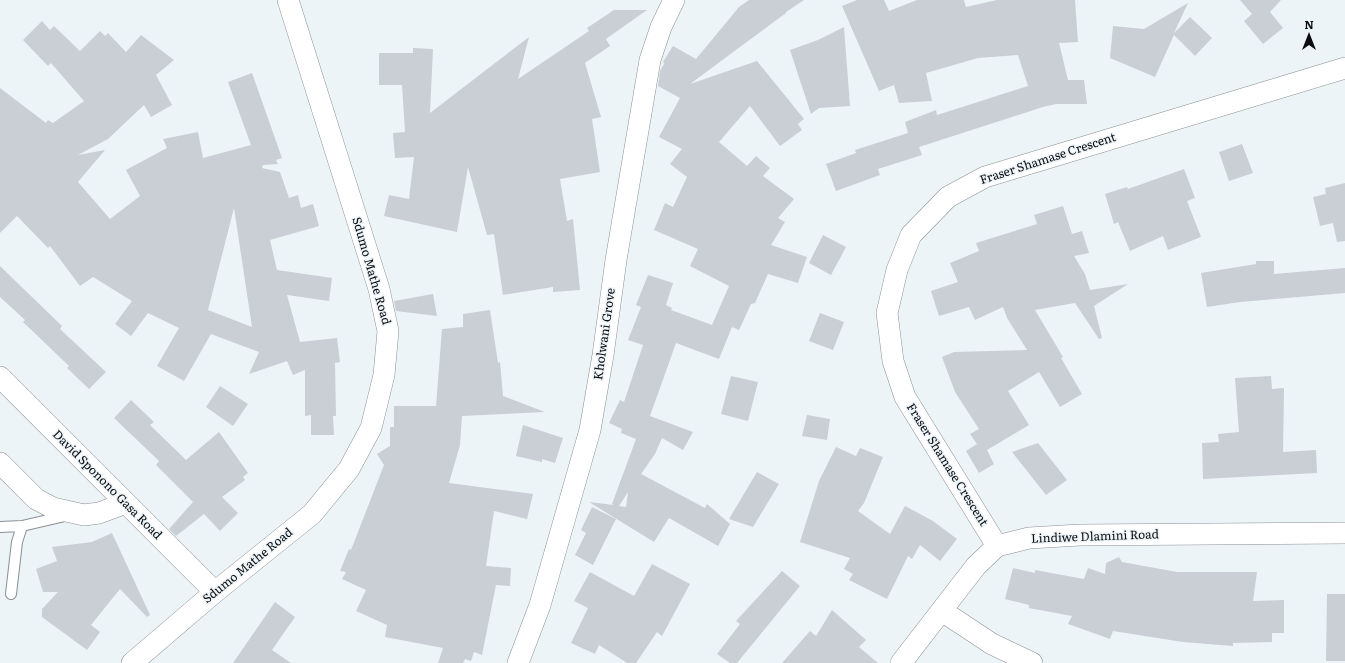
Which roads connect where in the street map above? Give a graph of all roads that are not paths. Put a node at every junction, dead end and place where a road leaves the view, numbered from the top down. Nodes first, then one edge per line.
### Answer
1 (288, 0) edge
2 (674, 0) edge
3 (1345, 68) edge
4 (0, 377) edge
5 (0, 463) edge
6 (126, 503) junction
7 (74, 514) junction
8 (22, 526) junction
9 (0, 527) edge
10 (1345, 533) edge
11 (997, 546) junction
12 (214, 592) junction
13 (11, 594) dead end
14 (942, 611) junction
15 (132, 663) edge
16 (518, 663) edge
17 (901, 663) edge
18 (1032, 663) edge

1 - 12 street, Sdumo Mathe Road
2 - 16 street, Kholwani Grove
3 - 11 street, Fraser Shamase Crescent
4 - 6 street, David Sponono Gasa Road
5 - 7 street
6 - 7 street
6 - 12 street, David Sponono Gasa Road
7 - 8 lane
8 - 9 lane
8 - 13 lane
10 - 11 street, Lindiwe Dlamini Road
11 - 14 street, Lindiwe Dlamini Road
12 - 15 street, Sdumo Mathe Road
14 - 17 street, Lindiwe Dlamini Road
14 - 18 street

